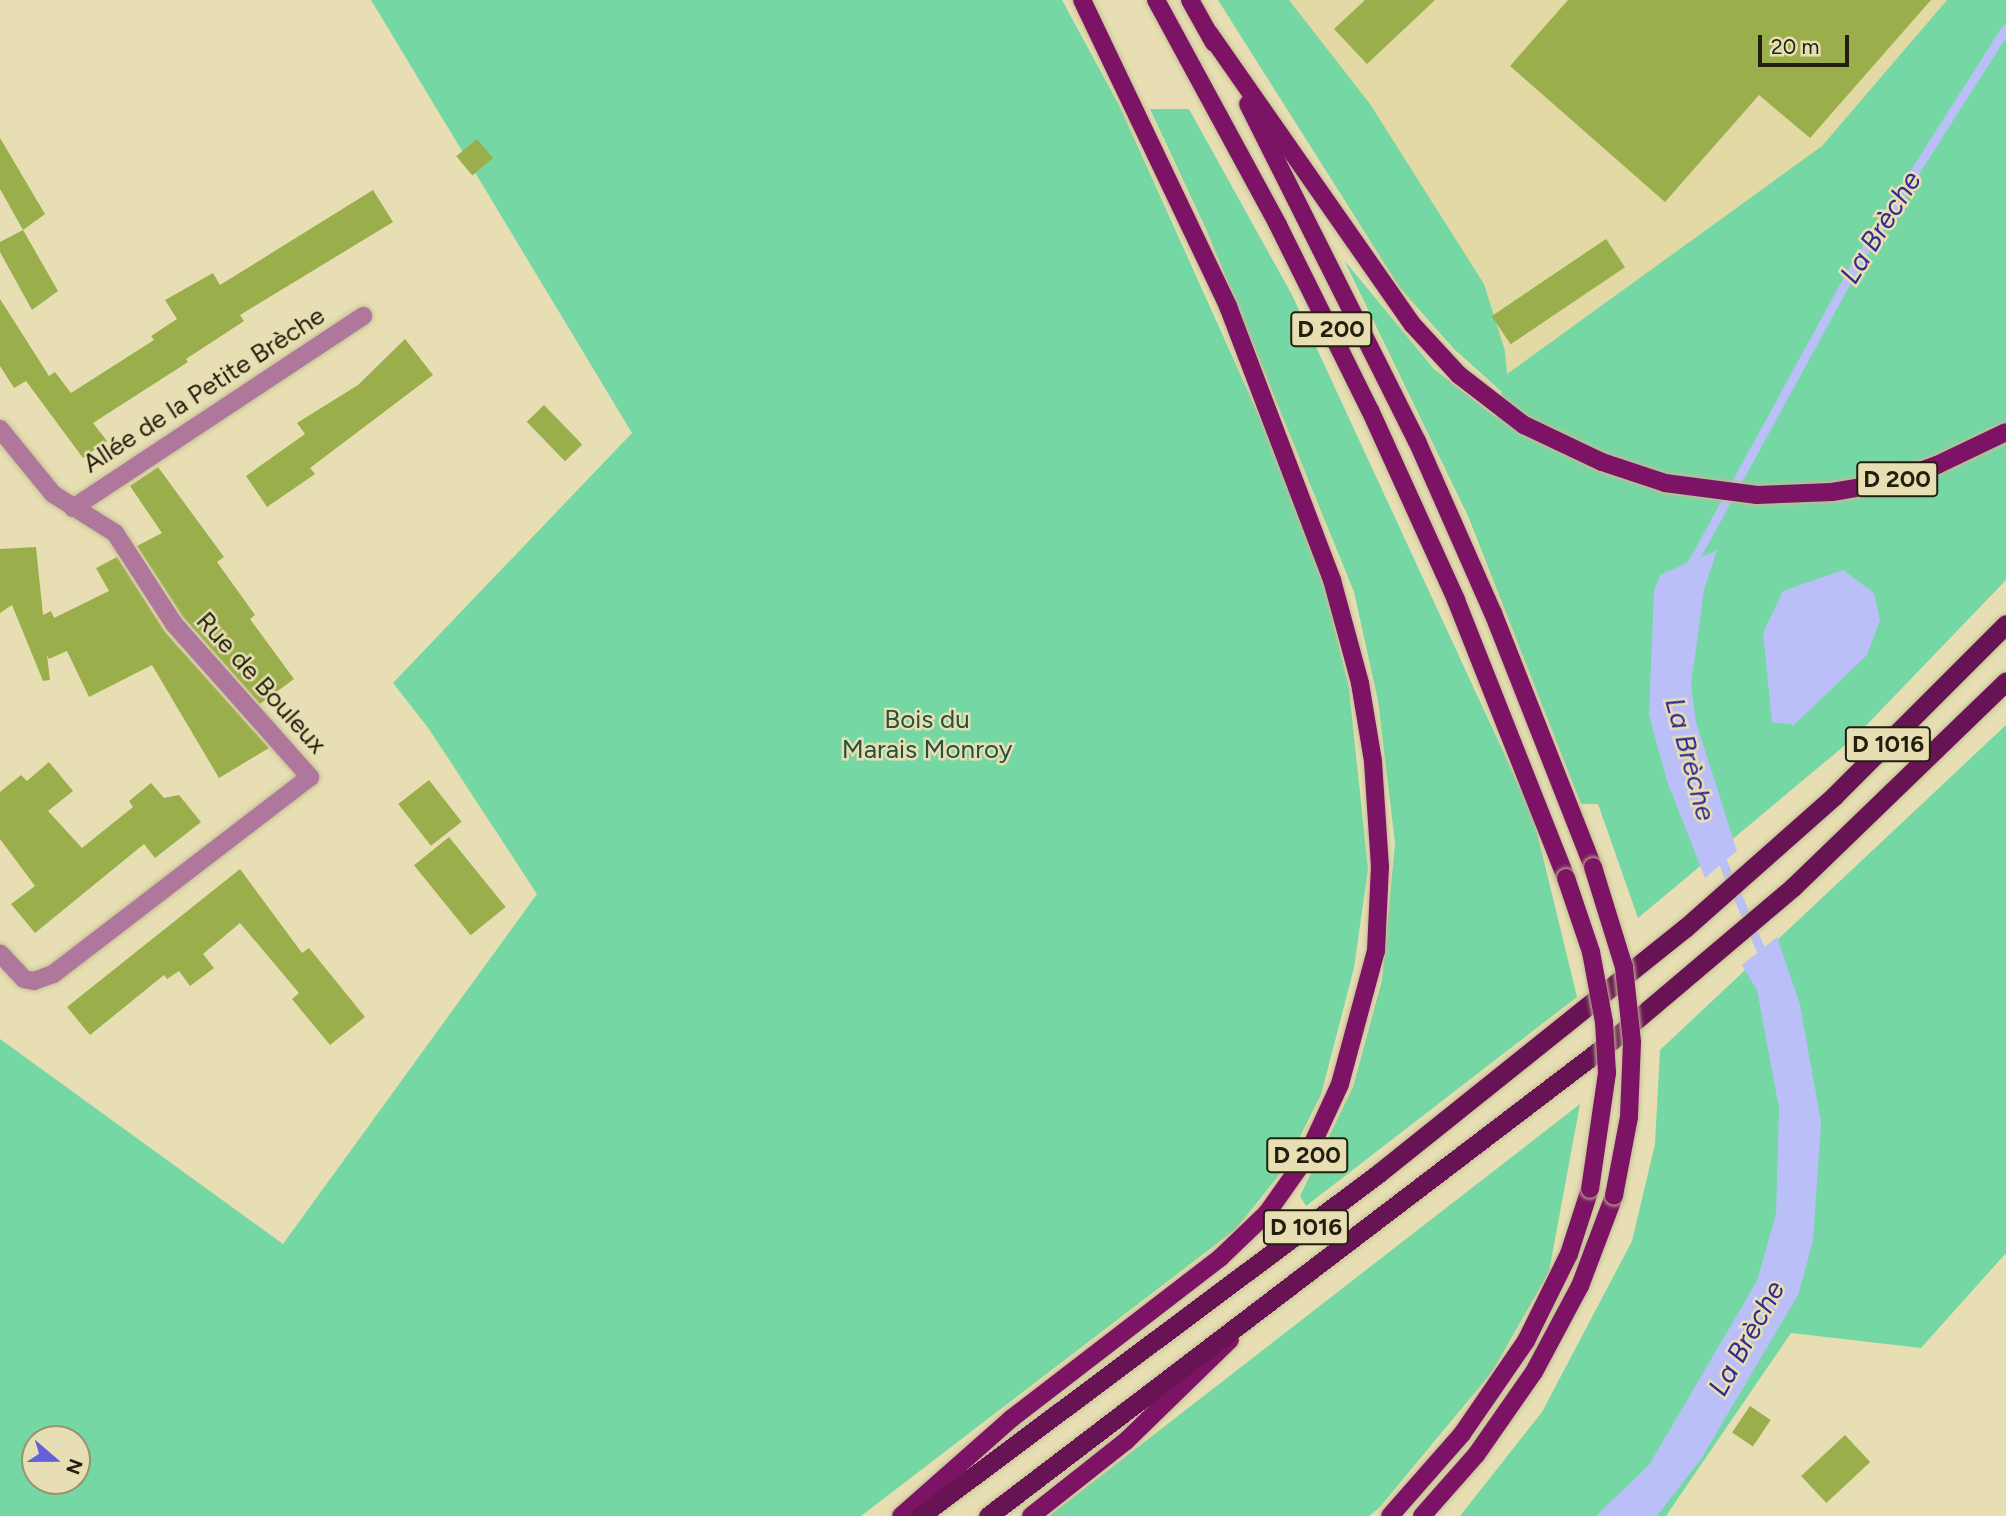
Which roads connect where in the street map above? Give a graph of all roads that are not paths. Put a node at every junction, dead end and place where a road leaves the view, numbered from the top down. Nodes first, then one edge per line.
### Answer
1 (1082, 0) edge
2 (1156, 0) edge
3 (1190, 0) edge
4 (1209, 33) junction
5 (363, 316) dead end
6 (0, 429) edge
7 (2006, 432) edge
8 (73, 508) junction
9 (2006, 624) edge
10 (2006, 681) edge
11 (0, 953) edge
12 (1252, 1317) junction
13 (901, 1516) edge
14 (920, 1516) edge
15 (988, 1516) edge
16 (1031, 1516) edge
17 (1390, 1516) edge
18 (1422, 1516) edge

1 - 13 main road, D 200
2 - 17 main road, D 200, bridge
3 - 4 main road, D 200
4 - 7 main road, D 200
4 - 18 main road, D 200, bridge
5 - 8 street, Allée de la Petite Brèche
6 - 8 street, Rue de Bouleux
8 - 11 street, Rue de Bouleux
9 - 14 highway, D 1016
10 - 12 highway, D 1016
12 - 15 highway, D 1016
12 - 16 main road

